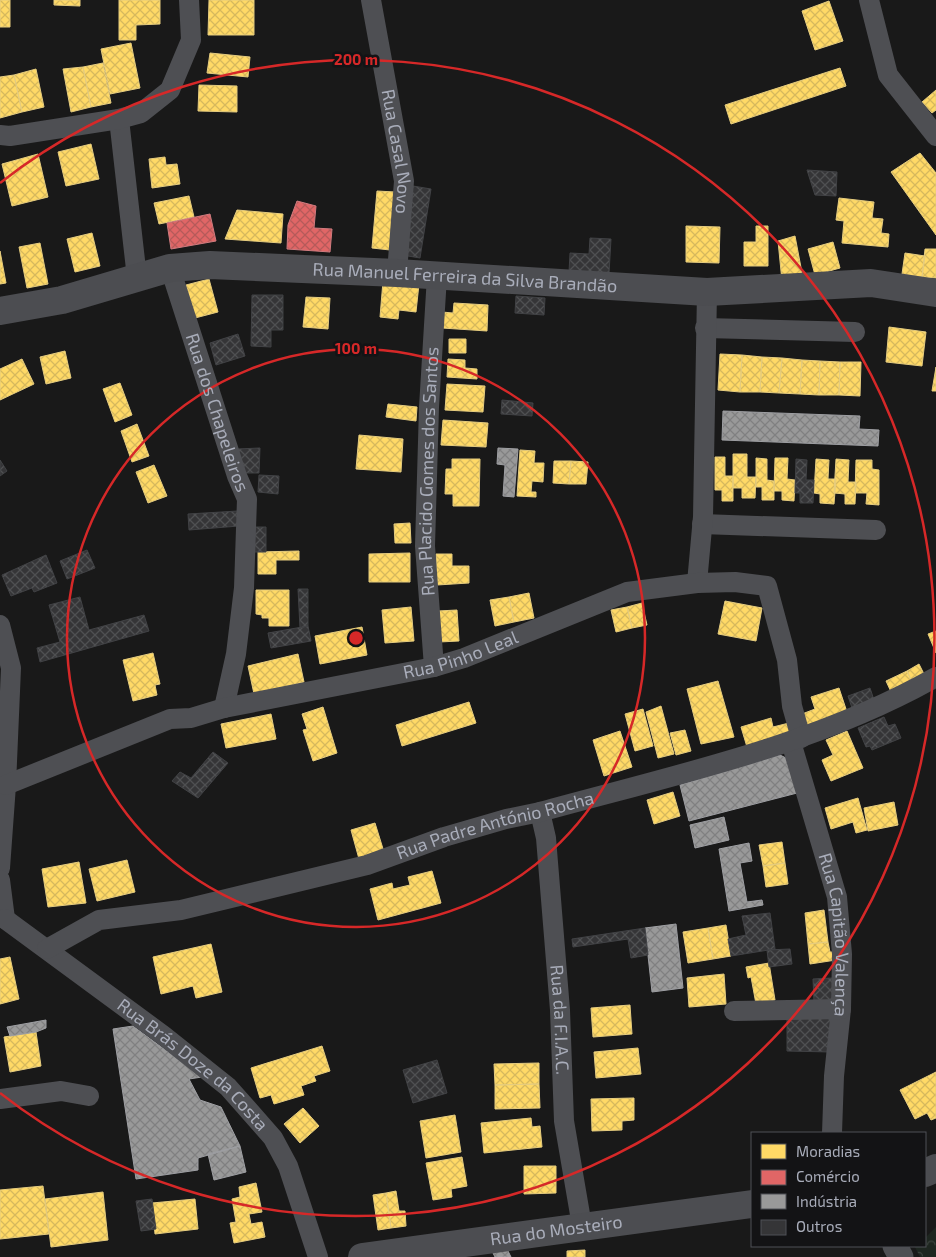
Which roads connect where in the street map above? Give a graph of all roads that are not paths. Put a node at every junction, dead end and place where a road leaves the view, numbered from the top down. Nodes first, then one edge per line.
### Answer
1 (189, 0) edge
2 (372, 0) edge
3 (869, 0) edge
4 (119, 119) junction
5 (0, 135) edge
6 (936, 136) edge
7 (170, 268) junction
8 (397, 273) junction
9 (437, 276) junction
10 (137, 278) junction
11 (707, 292) junction
12 (936, 292) edge
13 (0, 311) edge
14 (705, 328) junction
15 (855, 332) dead end
16 (702, 524) junction
17 (876, 530) dead end
18 (697, 583) junction
19 (0, 625) edge
20 (434, 667) junction
21 (936, 677) edge
22 (224, 708) junction
23 (796, 740) junction
24 (6, 785) junction
25 (540, 812) junction
26 (0, 868) edge
27 (0, 880) edge
28 (3, 921) edge
29 (47, 949) junction
30 (840, 1009) junction
31 (734, 1011) dead end
32 (90, 1096) dead end
33 (0, 1099) edge
34 (832, 1132) edge
35 (751, 1204) edge
36 (582, 1226) junction
37 (318, 1257) edge
38 (362, 1257) edge

1 - 4 street
2 - 8 street, Rua Casal Novo
3 - 6 street
4 - 5 street
4 - 10 street
7 - 8 main road, Rua Manuel Ferreira da Silva Brandão
7 - 10 main road, Rua Manuel Ferreira da Silva Brandão
7 - 22 street, Rua dos Chapeleiros
8 - 9 main road, Rua Manuel Ferreira da Silva Brandão
9 - 11 main road, Rua Manuel Ferreira da Silva Brandão
9 - 20 street, Rua Placido Gomes dos Santos
10 - 13 main road, Rua Manuel Ferreira da Silva Brandão
11 - 12 main road, Rua Manuel Ferreira da Silva Brandão
11 - 14 street
14 - 15 street
14 - 16 street
16 - 17 street
16 - 18 street
18 - 20 street, Rua Pinho Leal
18 - 23 street, Rua Pinho Leal
19 - 24 street
20 - 22 street, Rua Pinho Leal
21 - 23 street, Rua Padre António Rocha
22 - 24 street, Rua Pinho Leal
23 - 25 street, Rua Padre António Rocha
23 - 30 street, Rua Capitão Valença
24 - 26 street
25 - 29 street, Rua Padre António Rocha
25 - 36 street, Rua da F.I.A.C.
27 - 28 street
28 - 29 street, Rua Brás Doze da Costa
29 - 37 street, Rua Brás Doze da Costa
30 - 31 street
30 - 34 street, Rua Capitão Valença
32 - 33 street
35 - 36 main road, Rua do Mosteiro
36 - 38 main road, Rua do Mosteiro

